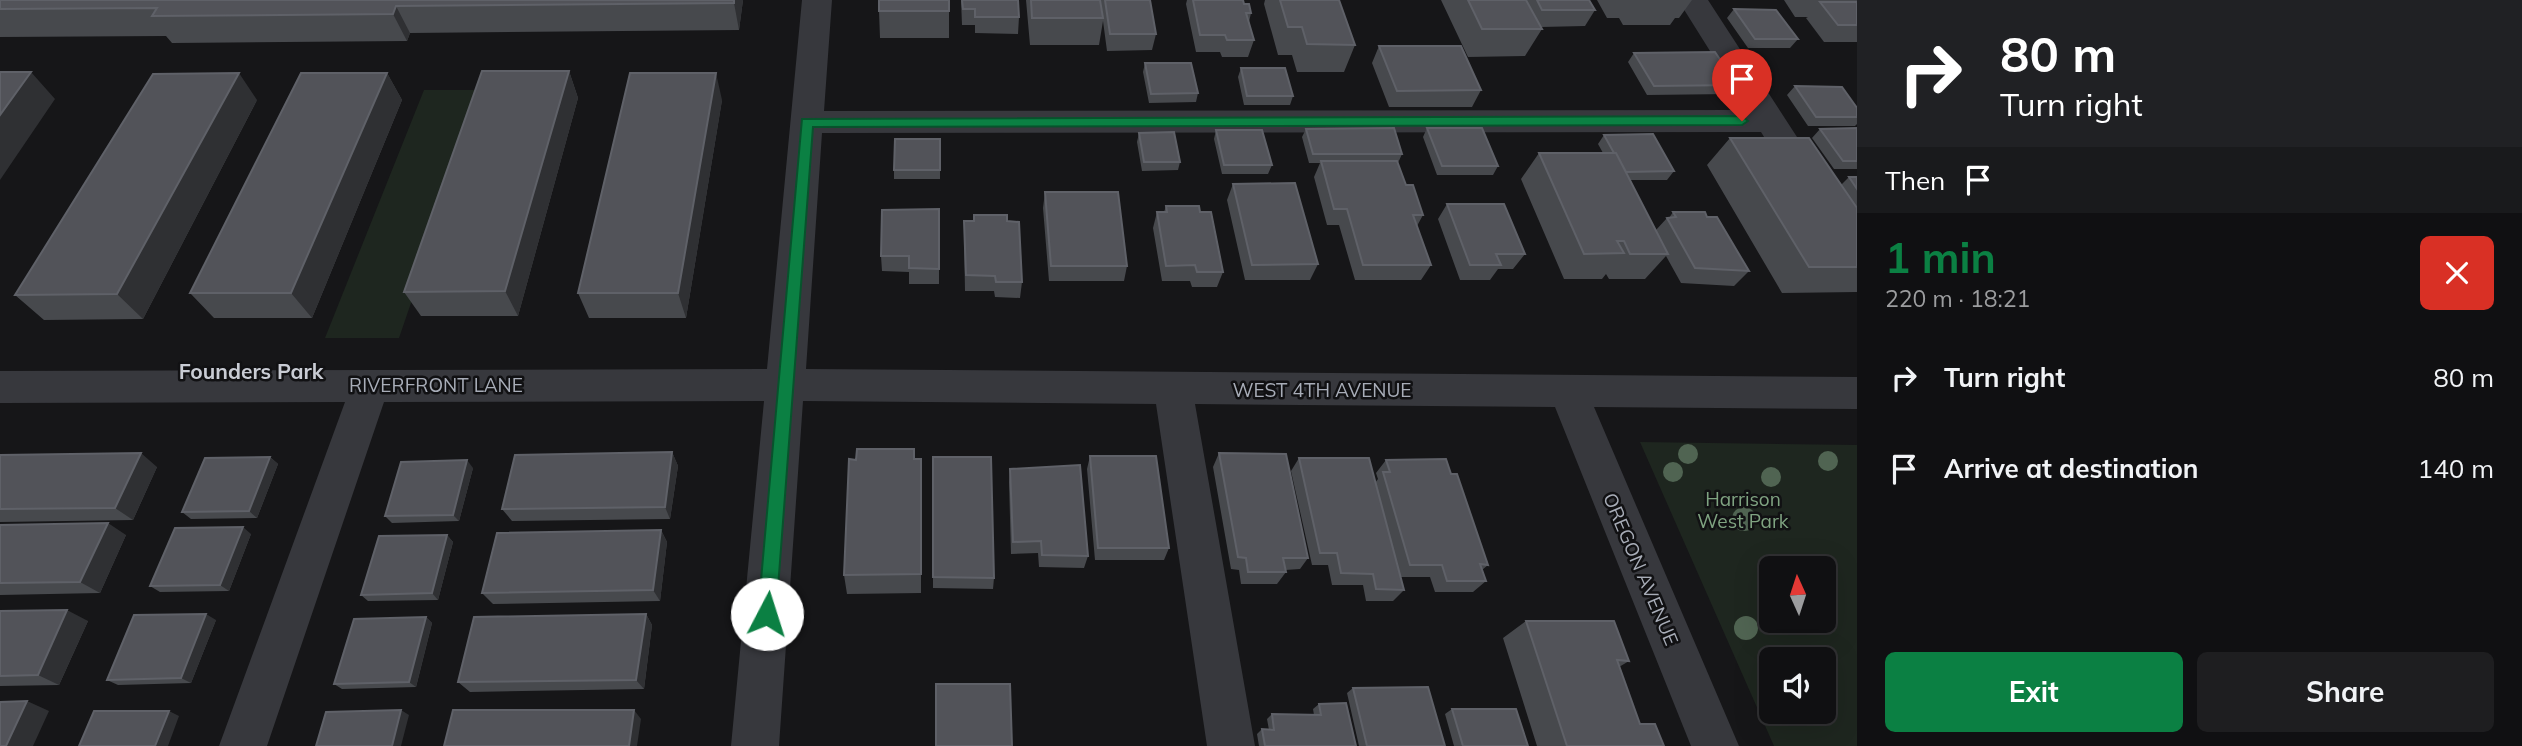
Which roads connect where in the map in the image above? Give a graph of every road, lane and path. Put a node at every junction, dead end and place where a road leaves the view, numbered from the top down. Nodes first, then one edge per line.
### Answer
1 (817, 0) edge
2 (1693, 0) edge
3 (1769, 121) junction
4 (807, 122) junction
5 (1801, 167) edge
6 (787, 385) junction
7 (370, 386) junction
8 (0, 387) edge
9 (1173, 388) junction
10 (1568, 391) junction
11 (1857, 393) edge
12 (243, 746) edge
13 (755, 746) edge
14 (1231, 746) edge
15 (1715, 746) edge

1 - 4 street
2 - 3 street
3 - 4 street
3 - 5 street
4 - 6 street
6 - 7 street, RIVERFRONT LANE
6 - 9 street, WEST 4TH AVENUE
6 - 13 street
7 - 8 street, RIVERFRONT LANE
7 - 12 street
9 - 10 street, WEST 4TH AVENUE
9 - 14 street
10 - 11 street, WEST 4TH AVENUE
10 - 15 street, OREGON AVENUE

